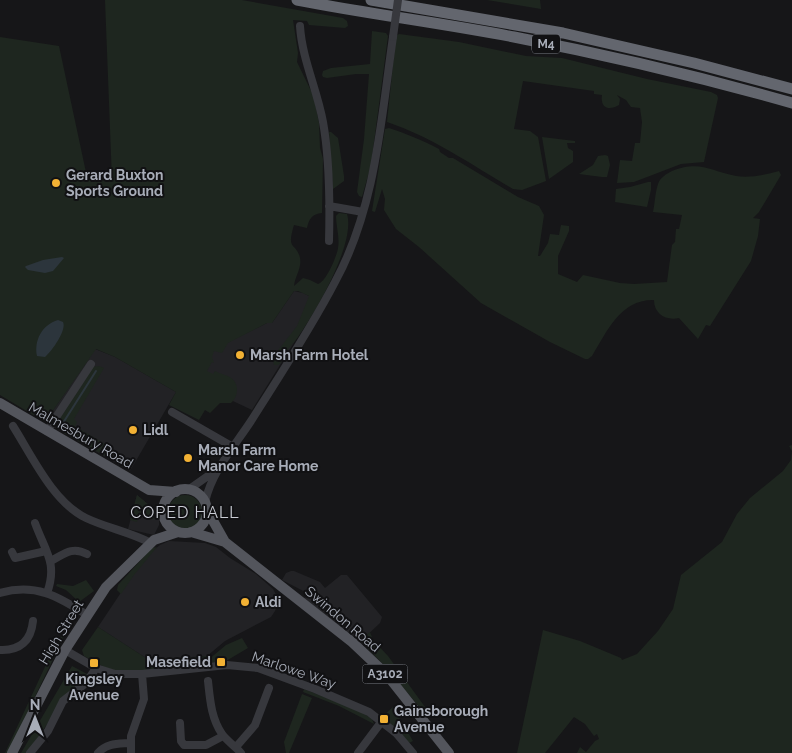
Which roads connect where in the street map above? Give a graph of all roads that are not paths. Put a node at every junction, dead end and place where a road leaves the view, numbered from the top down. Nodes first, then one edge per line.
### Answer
1 (297, 0) edge
2 (371, 0) edge
3 (398, 0) edge
4 (300, 26) dead end
5 (792, 90) edge
6 (792, 103) edge
7 (328, 206) junction
8 (363, 212) junction
9 (329, 241) dead end
10 (91, 364) dead end
11 (0, 403) edge
12 (172, 412) dead end
13 (13, 426) dead end
14 (47, 431) junction
15 (233, 447) junction
16 (218, 469) junction
17 (149, 490) junction
18 (188, 490) junction
19 (176, 492) junction
20 (206, 506) junction
21 (164, 514) junction
22 (36, 523) dead end
23 (178, 532) junction
24 (191, 532) junction
25 (152, 542) junction
26 (225, 542) junction
27 (46, 551) junction
28 (12, 552) dead end
29 (87, 554) dead end
30 (51, 561) junction
31 (0, 593) edge
32 (47, 593) junction
33 (87, 615) junction
34 (35, 624) dead end
35 (0, 650) edge
36 (64, 650) junction
37 (96, 668) junction
38 (142, 674) junction
39 (208, 681) dead end
40 (269, 688) dead end
41 (382, 721) junction
42 (180, 724) dead end
43 (223, 736) junction
44 (130, 743) junction
45 (238, 750) edge
46 (360, 752) edge
47 (12, 753) edge
48 (30, 753) edge
49 (98, 753) edge
50 (131, 753) edge
51 (413, 753) edge
52 (449, 753) edge

1 - 6 highway, M4
2 - 5 highway, M4
3 - 8 street, bridge
4 - 7 street
7 - 8 street
7 - 9 street
8 - 15 street
10 - 14 street
11 - 14 main road, Malmesbury Road
12 - 15 street
13 - 25 street
14 - 17 main road, Malmesbury Road
15 - 16 street
16 - 18 street
16 - 20 street
17 - 19 main road
17 - 21 main road
18 - 19 main road
18 - 20 main road, A3102
19 - 21 main road, A3102
20 - 24 main road
20 - 26 main road, Swindon Road / A3102
21 - 23 main road
21 - 25 main road, High Street / A3102
22 - 27 street
23 - 24 main road, A3102
23 - 25 main road, High Street / A3102
24 - 26 main road, Swindon Road / A3102
25 - 33 main road, High Street / A3102
26 - 52 main road, Swindon Road / A3102
27 - 28 street
27 - 30 street
29 - 30 street
30 - 32 street
31 - 32 street
32 - 33 street
33 - 36 main road, High Street / A3102
34 - 35 street
36 - 37 street, Marlowe Way
36 - 47 main road, High Street / A3102
37 - 38 street, Marlowe Way
37 - 48 street
38 - 41 street, Marlowe Way
38 - 44 street
39 - 43 street
40 - 45 street
41 - 46 street
41 - 51 street, Marlowe Way
42 - 43 street
43 - 45 street
44 - 49 street
44 - 50 street

